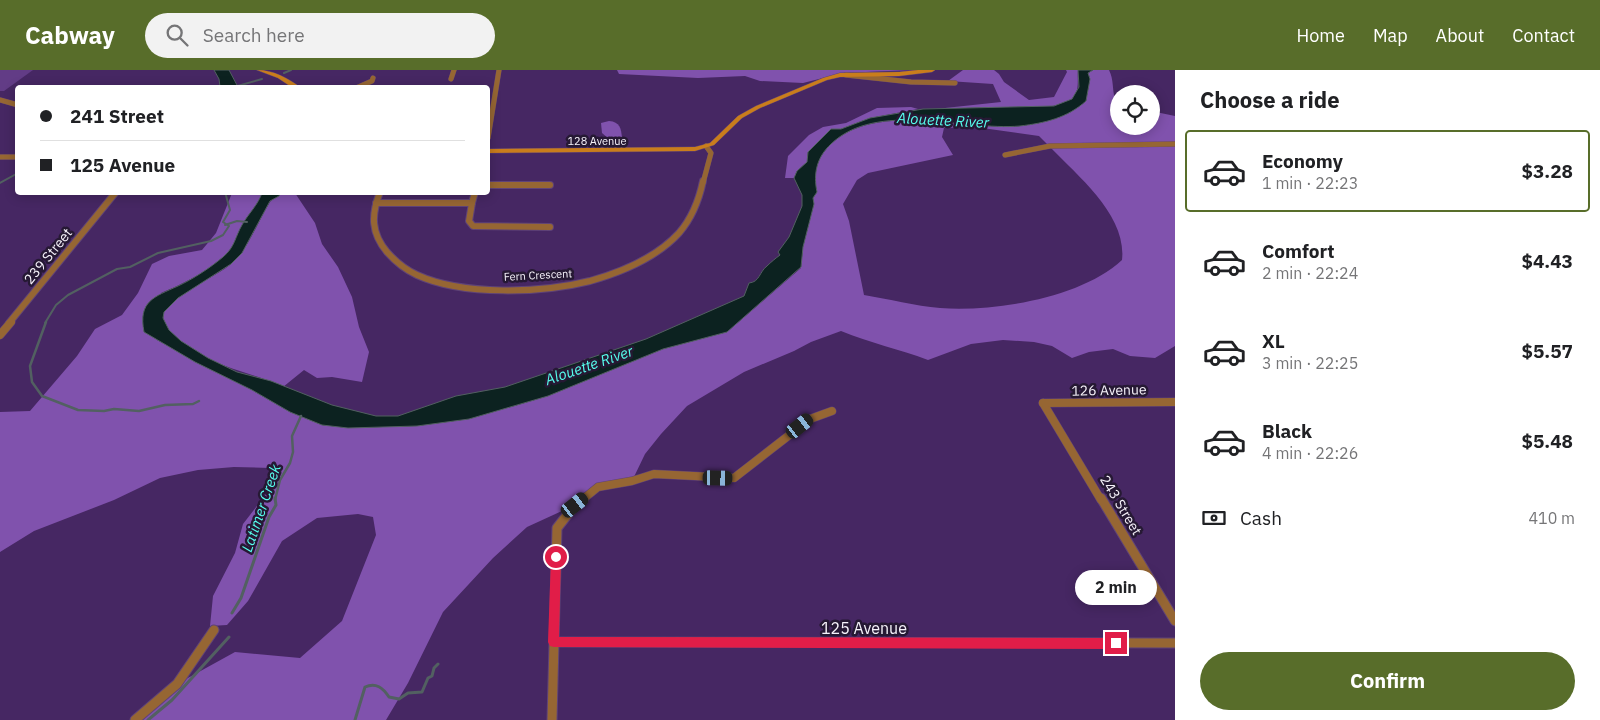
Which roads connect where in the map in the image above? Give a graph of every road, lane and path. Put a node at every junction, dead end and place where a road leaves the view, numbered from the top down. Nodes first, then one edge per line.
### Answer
1 (260, 70) edge
2 (454, 70) edge
3 (499, 70) edge
4 (932, 70) edge
5 (846, 75) junction
6 (373, 78) dead end
7 (451, 79) dead end
8 (955, 83) dead end
9 (293, 85) edge
10 (363, 85) edge
11 (0, 100) edge
12 (15, 105) edge
13 (490, 126) edge
14 (1175, 144) edge
15 (706, 146) junction
16 (490, 151) edge
17 (1005, 155) dead end
18 (0, 157) edge
19 (15, 157) edge
20 (490, 186) edge
21 (550, 186) dead end
22 (114, 195) edge
23 (379, 195) edge
24 (474, 195) edge
25 (376, 203) junction
26 (472, 203) junction
27 (550, 226) dead end
28 (0, 335) edge
29 (1175, 402) edge
30 (1043, 403) joint
31 (832, 411) dead end
32 (1175, 622) edge
33 (214, 630) dead end
34 (554, 642) junction
35 (1175, 643) edge
36 (135, 720) edge
37 (552, 720) edge

1 - 9 street
2 - 7 street
3 - 13 street
4 - 5 street
5 - 8 street
5 - 15 street
6 - 10 street
11 - 12 street
14 - 17 street
15 - 16 street, 128 Avenue
15 - 25 street, Fern Crescent
18 - 19 street
20 - 21 street
22 - 28 street, 239 Street
23 - 25 street, Fern Crescent
24 - 26 street
25 - 26 street
26 - 27 street
29 - 30 street, 126 Avenue
30 - 32 street, 243 Street
31 - 34 street
33 - 36 street
34 - 35 street, 125 Avenue
34 - 37 street

